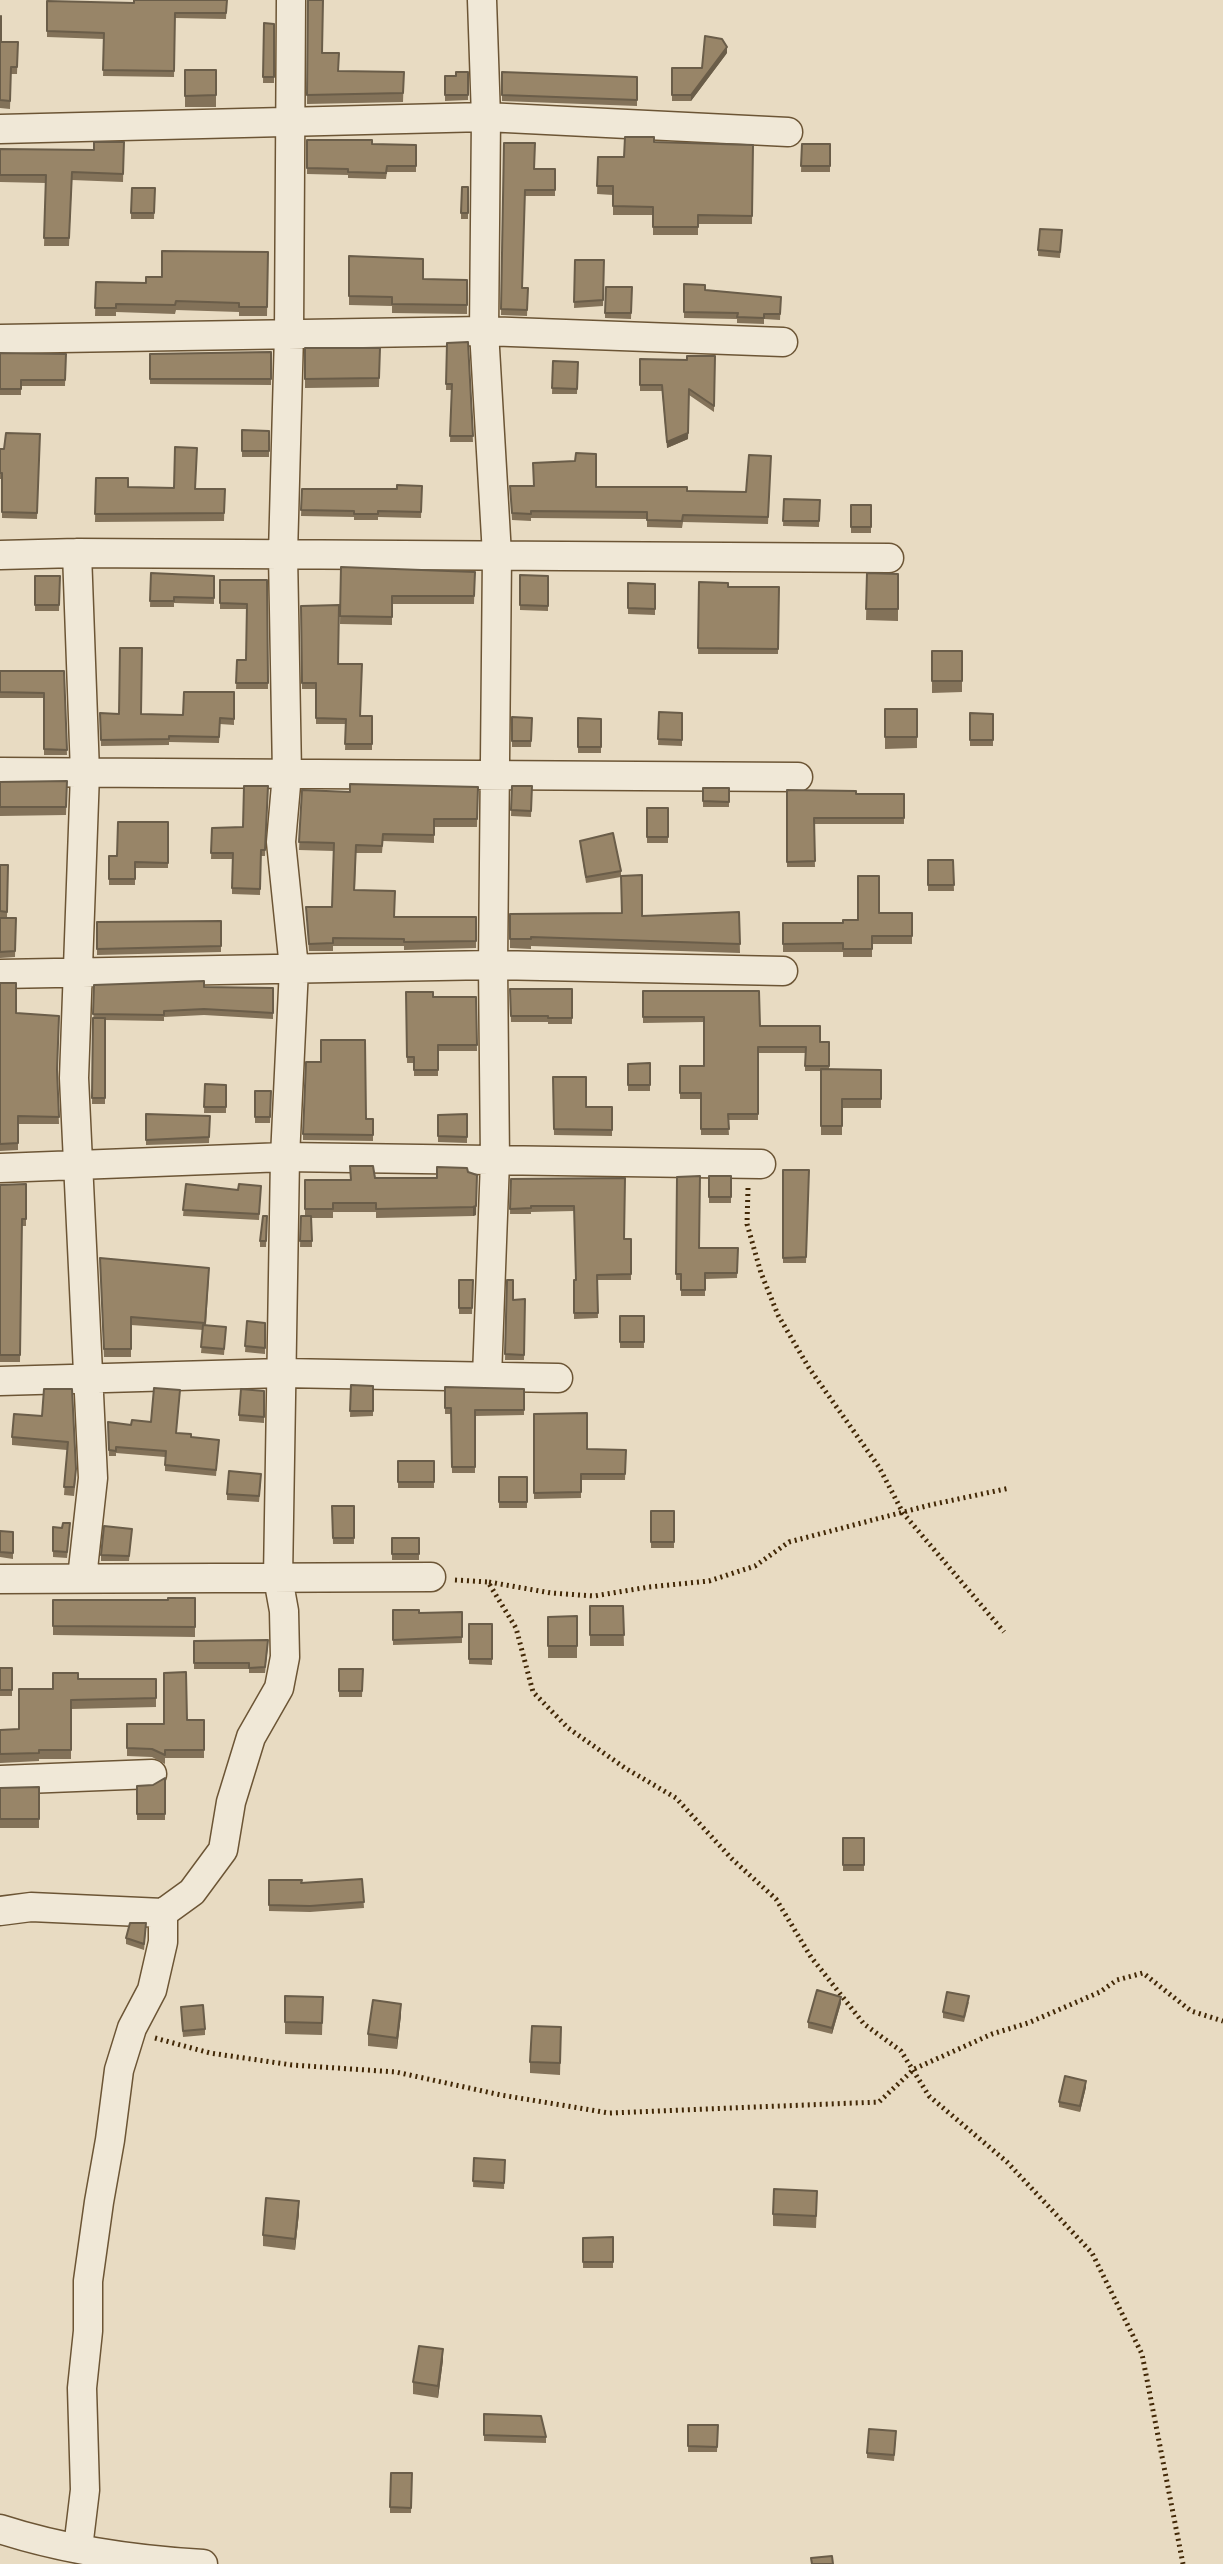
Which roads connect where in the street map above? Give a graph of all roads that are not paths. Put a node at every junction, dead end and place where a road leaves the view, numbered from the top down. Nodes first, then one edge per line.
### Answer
1 (291, 0) edge
2 (482, 0) edge
3 (486, 117) junction
4 (292, 122) junction
5 (0, 129) edge
6 (788, 132) dead end
7 (484, 331) junction
8 (289, 334) junction
9 (0, 339) edge
10 (783, 342) dead end
11 (77, 553) junction
12 (283, 554) junction
13 (0, 555) edge
14 (497, 555) junction
15 (889, 558) dead end
16 (0, 772) edge
17 (85, 773) junction
18 (287, 774) junction
19 (494, 775) junction
20 (798, 777) dead end
21 (493, 965) junction
22 (294, 968) junction
23 (783, 971) dead end
24 (77, 972) junction
25 (0, 974) edge
26 (285, 1157) junction
27 (495, 1161) junction
28 (761, 1164) road end
29 (78, 1165) junction
30 (0, 1168) edge
31 (282, 1373) junction
32 (487, 1377) junction
33 (558, 1378) dead end
34 (89, 1380) junction
35 (0, 1381) edge
36 (431, 1577) road end
37 (82, 1578) junction
38 (278, 1578) junction
39 (0, 1579) edge
40 (152, 1774) dead end
41 (0, 1780) edge
42 (0, 1911) edge
43 (163, 1913) junction
44 (0, 2529) edge
45 (78, 2548) junction
46 (203, 2564) edge

1 - 4 street
2 - 3 street
3 - 4 street
3 - 6 street
3 - 7 street
4 - 5 street
4 - 8 street
7 - 8 street
7 - 10 street
7 - 14 street
8 - 9 street
8 - 12 street
11 - 12 street
11 - 13 street
11 - 17 street
12 - 14 street
12 - 18 street
14 - 15 street
14 - 19 street
16 - 17 street
17 - 18 street
17 - 24 street
18 - 19 street
18 - 22 street
19 - 20 street
19 - 21 street
21 - 22 street
21 - 23 street
21 - 27 street
22 - 24 street
22 - 26 street
24 - 25 street
24 - 29 street
26 - 27 street
26 - 29 street
26 - 31 street
27 - 28 street
27 - 32 street
29 - 30 street
29 - 34 street
31 - 32 street
31 - 34 street
31 - 38 street
32 - 33 street
34 - 35 street
34 - 37 street
36 - 38 street
37 - 38 street
37 - 39 street
38 - 43 street
40 - 41 street
42 - 43 street
43 - 45 street
44 - 45 street
45 - 46 street

